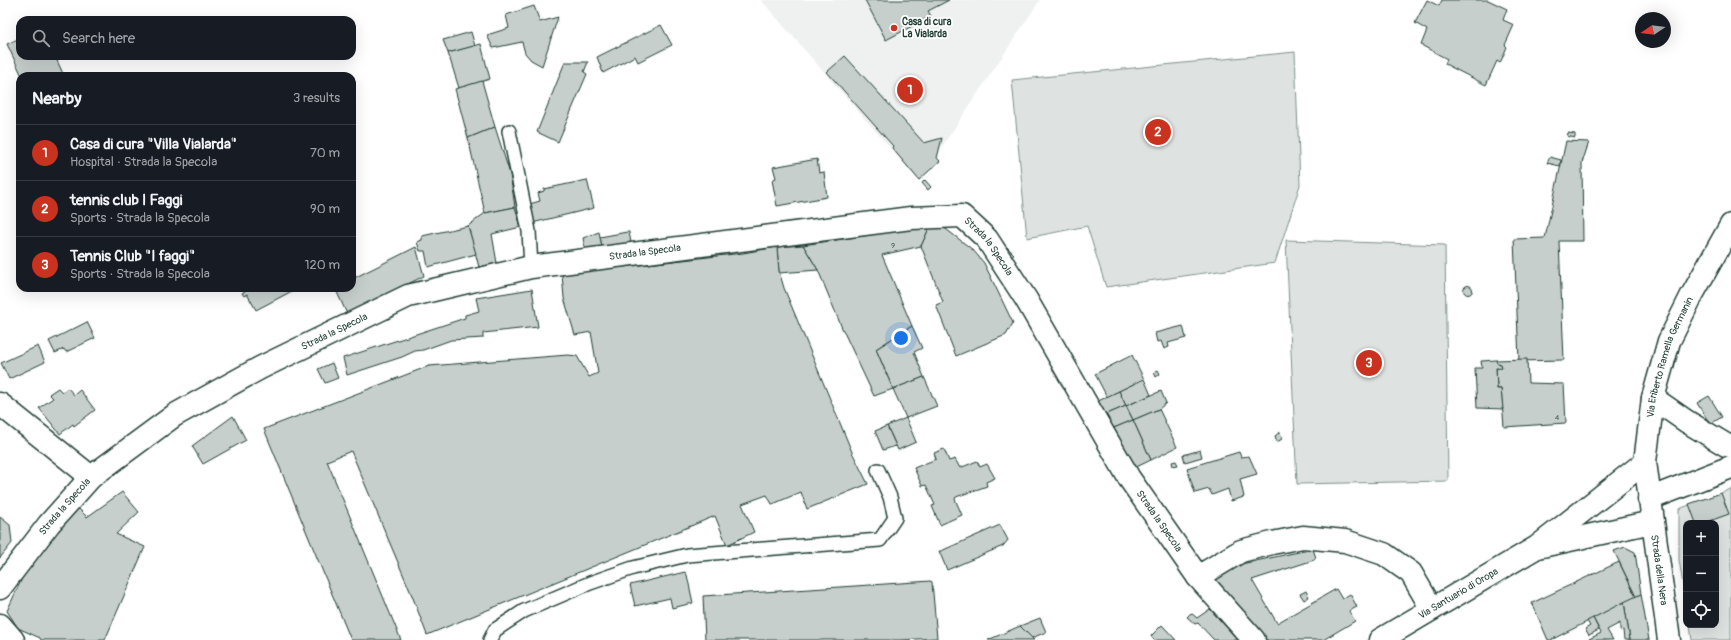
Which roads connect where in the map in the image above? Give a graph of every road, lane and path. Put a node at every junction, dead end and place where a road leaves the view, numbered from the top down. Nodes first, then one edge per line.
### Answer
1 (508, 131) dead end
2 (1731, 225) edge
3 (531, 266) junction
4 (1653, 398) junction
5 (0, 404) edge
6 (1731, 446) edge
7 (1645, 462) junction
8 (1731, 467) edge
9 (878, 470) dead end
10 (91, 477) junction
11 (1649, 499) junction
12 (1652, 522) junction
13 (1537, 548) junction
14 (1198, 577) junction
15 (0, 588) edge
16 (1432, 609) junction
17 (0, 625) edge
18 (14, 640) edge
19 (490, 640) edge
20 (1254, 640) edge
21 (1380, 640) edge
22 (1669, 640) edge

1 - 3 lane
2 - 4 street, Via Eriberto Ramella Germanin
3 - 10 street, Strada la Specola
3 - 14 street, Strada la Specola
4 - 6 street
4 - 7 street, Via Eriberto Ramella Germanin
5 - 10 street
7 - 11 street, Via Eriberto Ramella Germanin
7 - 13 street, Via Santuario di Oropa
8 - 11 street
9 - 19 lane
10 - 15 street, Strada la Specola
11 - 12 street, Strada della Nera
12 - 13 street, Via Santuario di Oropa
12 - 22 street, Strada della Nera
13 - 16 street, Via Santuario di Oropa
14 - 16 street
14 - 20 street, Strada la Specola
16 - 21 street, Via Santuario di Oropa
17 - 18 street

